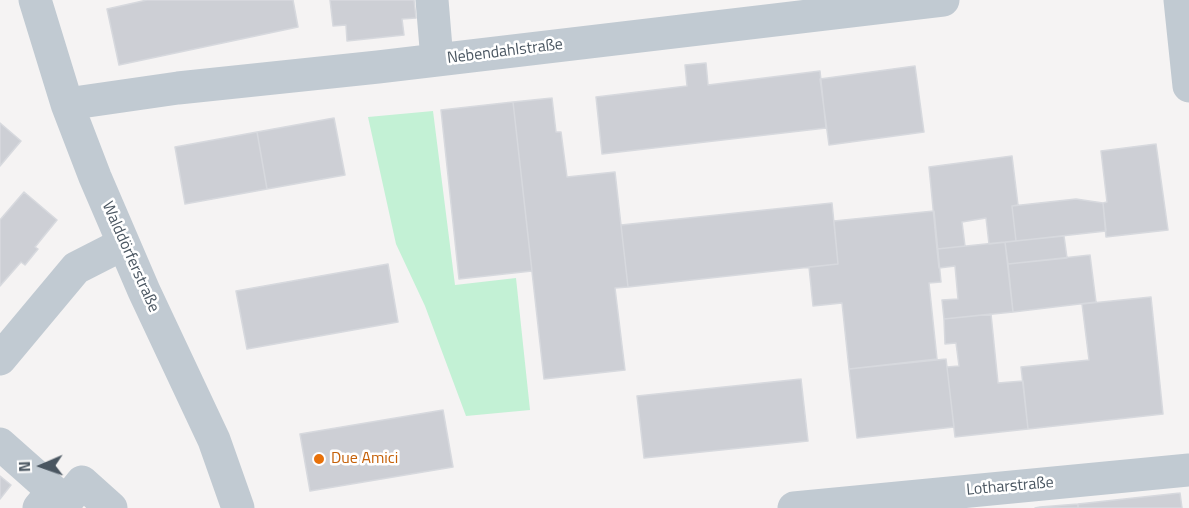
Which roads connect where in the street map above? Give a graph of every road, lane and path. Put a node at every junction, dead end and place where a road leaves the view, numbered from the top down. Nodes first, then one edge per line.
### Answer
1 (35, 0) edge
2 (432, 0) edge
3 (943, 0) edge
4 (1180, 0) edge
5 (437, 60) junction
6 (1189, 86) edge
7 (67, 104) junction
8 (123, 244) junction
9 (0, 359) edge
10 (0, 444) edge
11 (1189, 470) edge
12 (39, 508) edge
13 (61, 508) edge
14 (111, 508) edge
15 (238, 508) edge
16 (794, 508) edge

1 - 7 street, Walddörferstraße
2 - 5 street
3 - 5 street, Nebendahlstraße
4 - 6 street
5 - 7 street, Nebendahlstraße
7 - 8 street, Walddörferstraße
8 - 9 street
8 - 15 street, Walddörferstraße
10 - 12 street
11 - 16 street, Lotharstraße
13 - 14 street

